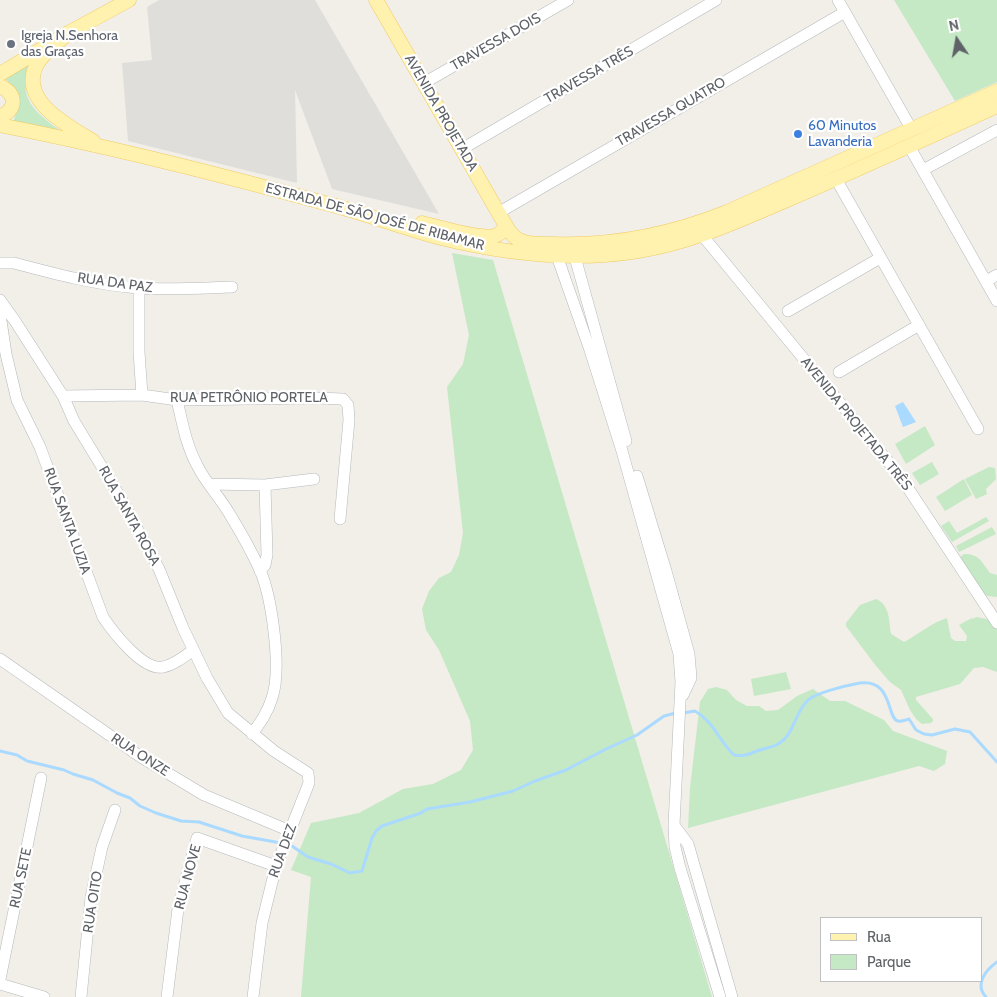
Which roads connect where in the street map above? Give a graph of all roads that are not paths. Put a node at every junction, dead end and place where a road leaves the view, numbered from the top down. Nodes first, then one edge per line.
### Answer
1 (129, 0) edge
2 (376, 0) edge
3 (568, 0) edge
4 (716, 0) edge
5 (838, 0) edge
6 (845, 12) junction
7 (70, 32) junction
8 (0, 74) edge
9 (424, 83) junction
10 (0, 86) edge
11 (997, 91) edge
12 (997, 106) edge
13 (0, 117) edge
14 (0, 125) edge
15 (912, 130) junction
16 (997, 130) edge
17 (910, 146) junction
18 (104, 147) junction
19 (462, 149) junction
20 (923, 170) junction
21 (836, 179) junction
22 (325, 202) junction
23 (498, 213) junction
24 (506, 226) junction
25 (702, 235) junction
26 (557, 256) junction
27 (575, 256) junction
28 (880, 258) junction
29 (0, 262) edge
30 (997, 274) edge
31 (986, 281) junction
32 (232, 287) dead end
33 (139, 288) junction
34 (0, 300) edge
35 (997, 301) edge
36 (788, 311) dead end
37 (0, 314) edge
38 (919, 325) junction
39 (595, 348) junction
40 (839, 372) dead end
41 (142, 395) junction
42 (62, 396) junction
43 (177, 400) junction
44 (978, 429) dead end
45 (314, 479) dead end
46 (209, 484) junction
47 (265, 485) junction
48 (340, 520) dead end
49 (260, 571) junction
50 (997, 623) edge
51 (194, 650) junction
52 (0, 659) edge
53 (252, 734) junction
54 (41, 778) dead end
55 (115, 810) dead end
56 (674, 825) junction
57 (288, 835) junction
58 (276, 866) junction
59 (0, 979) edge
60 (0, 984) edge
61 (44, 997) edge
62 (81, 997) edge
63 (167, 997) edge
64 (253, 997) edge
65 (720, 997) edge
66 (732, 997) edge

1 - 7 main road
2 - 9 main road, AVENIDA PROJETADA
3 - 9 street, TRAVESSA DOIS
4 - 19 street, TRAVESSA TRÊS
5 - 6 street
6 - 15 street
6 - 23 street, TRAVESSA QUATRO
7 - 8 main road
7 - 18 main road
9 - 19 main road, AVENIDA PROJETADA
10 - 13 main road
11 - 15 main road
12 - 17 main road, ESTRADA DE SÃO JOSÉ DE RIBAMAR
14 - 18 main road, ESTRADA DE SÃO JOSÉ DE RIBAMAR
15 - 24 main road
16 - 20 street
17 - 20 street
17 - 21 main road, ESTRADA DE SÃO JOSÉ DE RIBAMAR
18 - 22 main road, ESTRADA DE SÃO JOSÉ DE RIBAMAR
19 - 23 main road, AVENIDA PROJETADA
20 - 31 street
21 - 25 main road, ESTRADA DE SÃO JOSÉ DE RIBAMAR
21 - 28 street
22 - 24 main road
22 - 26 main road, ESTRADA DE SÃO JOSÉ DE RIBAMAR
23 - 24 main road, AVENIDA PROJETADA
25 - 27 main road, ESTRADA DE SÃO JOSÉ DE RIBAMAR
25 - 50 street, AVENIDA PROJETADA TRÊS
26 - 27 main road, ESTRADA DE SÃO JOSÉ DE RIBAMAR
26 - 39 street
27 - 39 street
28 - 36 street
28 - 38 street
29 - 33 street, RUA DA PAZ
30 - 31 street
31 - 35 street
32 - 33 street, RUA DA PAZ
33 - 41 street
34 - 42 street, RUA SANTA ROSA
37 - 51 street, RUA SANTA LUZIA
38 - 40 street
38 - 44 street
39 - 56 street
41 - 42 street, RUA PETRÔNIO PORTELA
41 - 43 street, RUA PETRÔNIO PORTELA
42 - 51 street, RUA SANTA ROSA
43 - 46 street
43 - 48 street, RUA PETRÔNIO PORTELA
45 - 47 street
46 - 47 street
46 - 49 street
47 - 49 street
49 - 53 street
51 - 53 street, RUA SANTA ROSA
52 - 57 street, RUA ONZE
53 - 57 street, RUA DEZ
54 - 59 street, RUA SETE
55 - 62 street, RUA OITO
56 - 65 street
56 - 66 street
57 - 58 street, RUA DEZ
58 - 63 street, RUA NOVE
58 - 64 street, RUA DEZ
60 - 61 street

